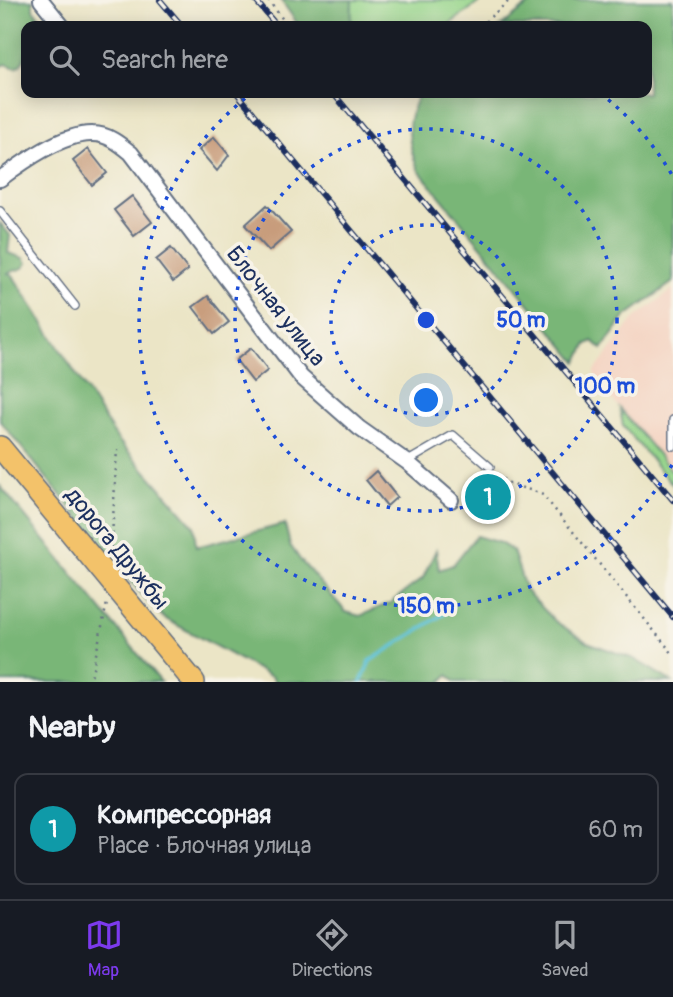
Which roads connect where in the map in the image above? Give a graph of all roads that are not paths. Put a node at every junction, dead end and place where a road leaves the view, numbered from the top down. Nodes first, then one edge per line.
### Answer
1 (41, 0) edge
2 (58, 21) edge
3 (2, 172) edge
4 (0, 211) edge
5 (75, 306) dead end
6 (673, 420) edge
7 (673, 446) edge
8 (0, 447) edge
9 (407, 461) junction
10 (490, 467) road end
11 (451, 500) dead end
12 (194, 682) edge

1 - 2 street
3 - 9 street, Блочная улица
4 - 5 lane
6 - 7 lane
8 - 12 main road, дорога Дружбы
9 - 10 lane
9 - 11 street, Блочная улица

